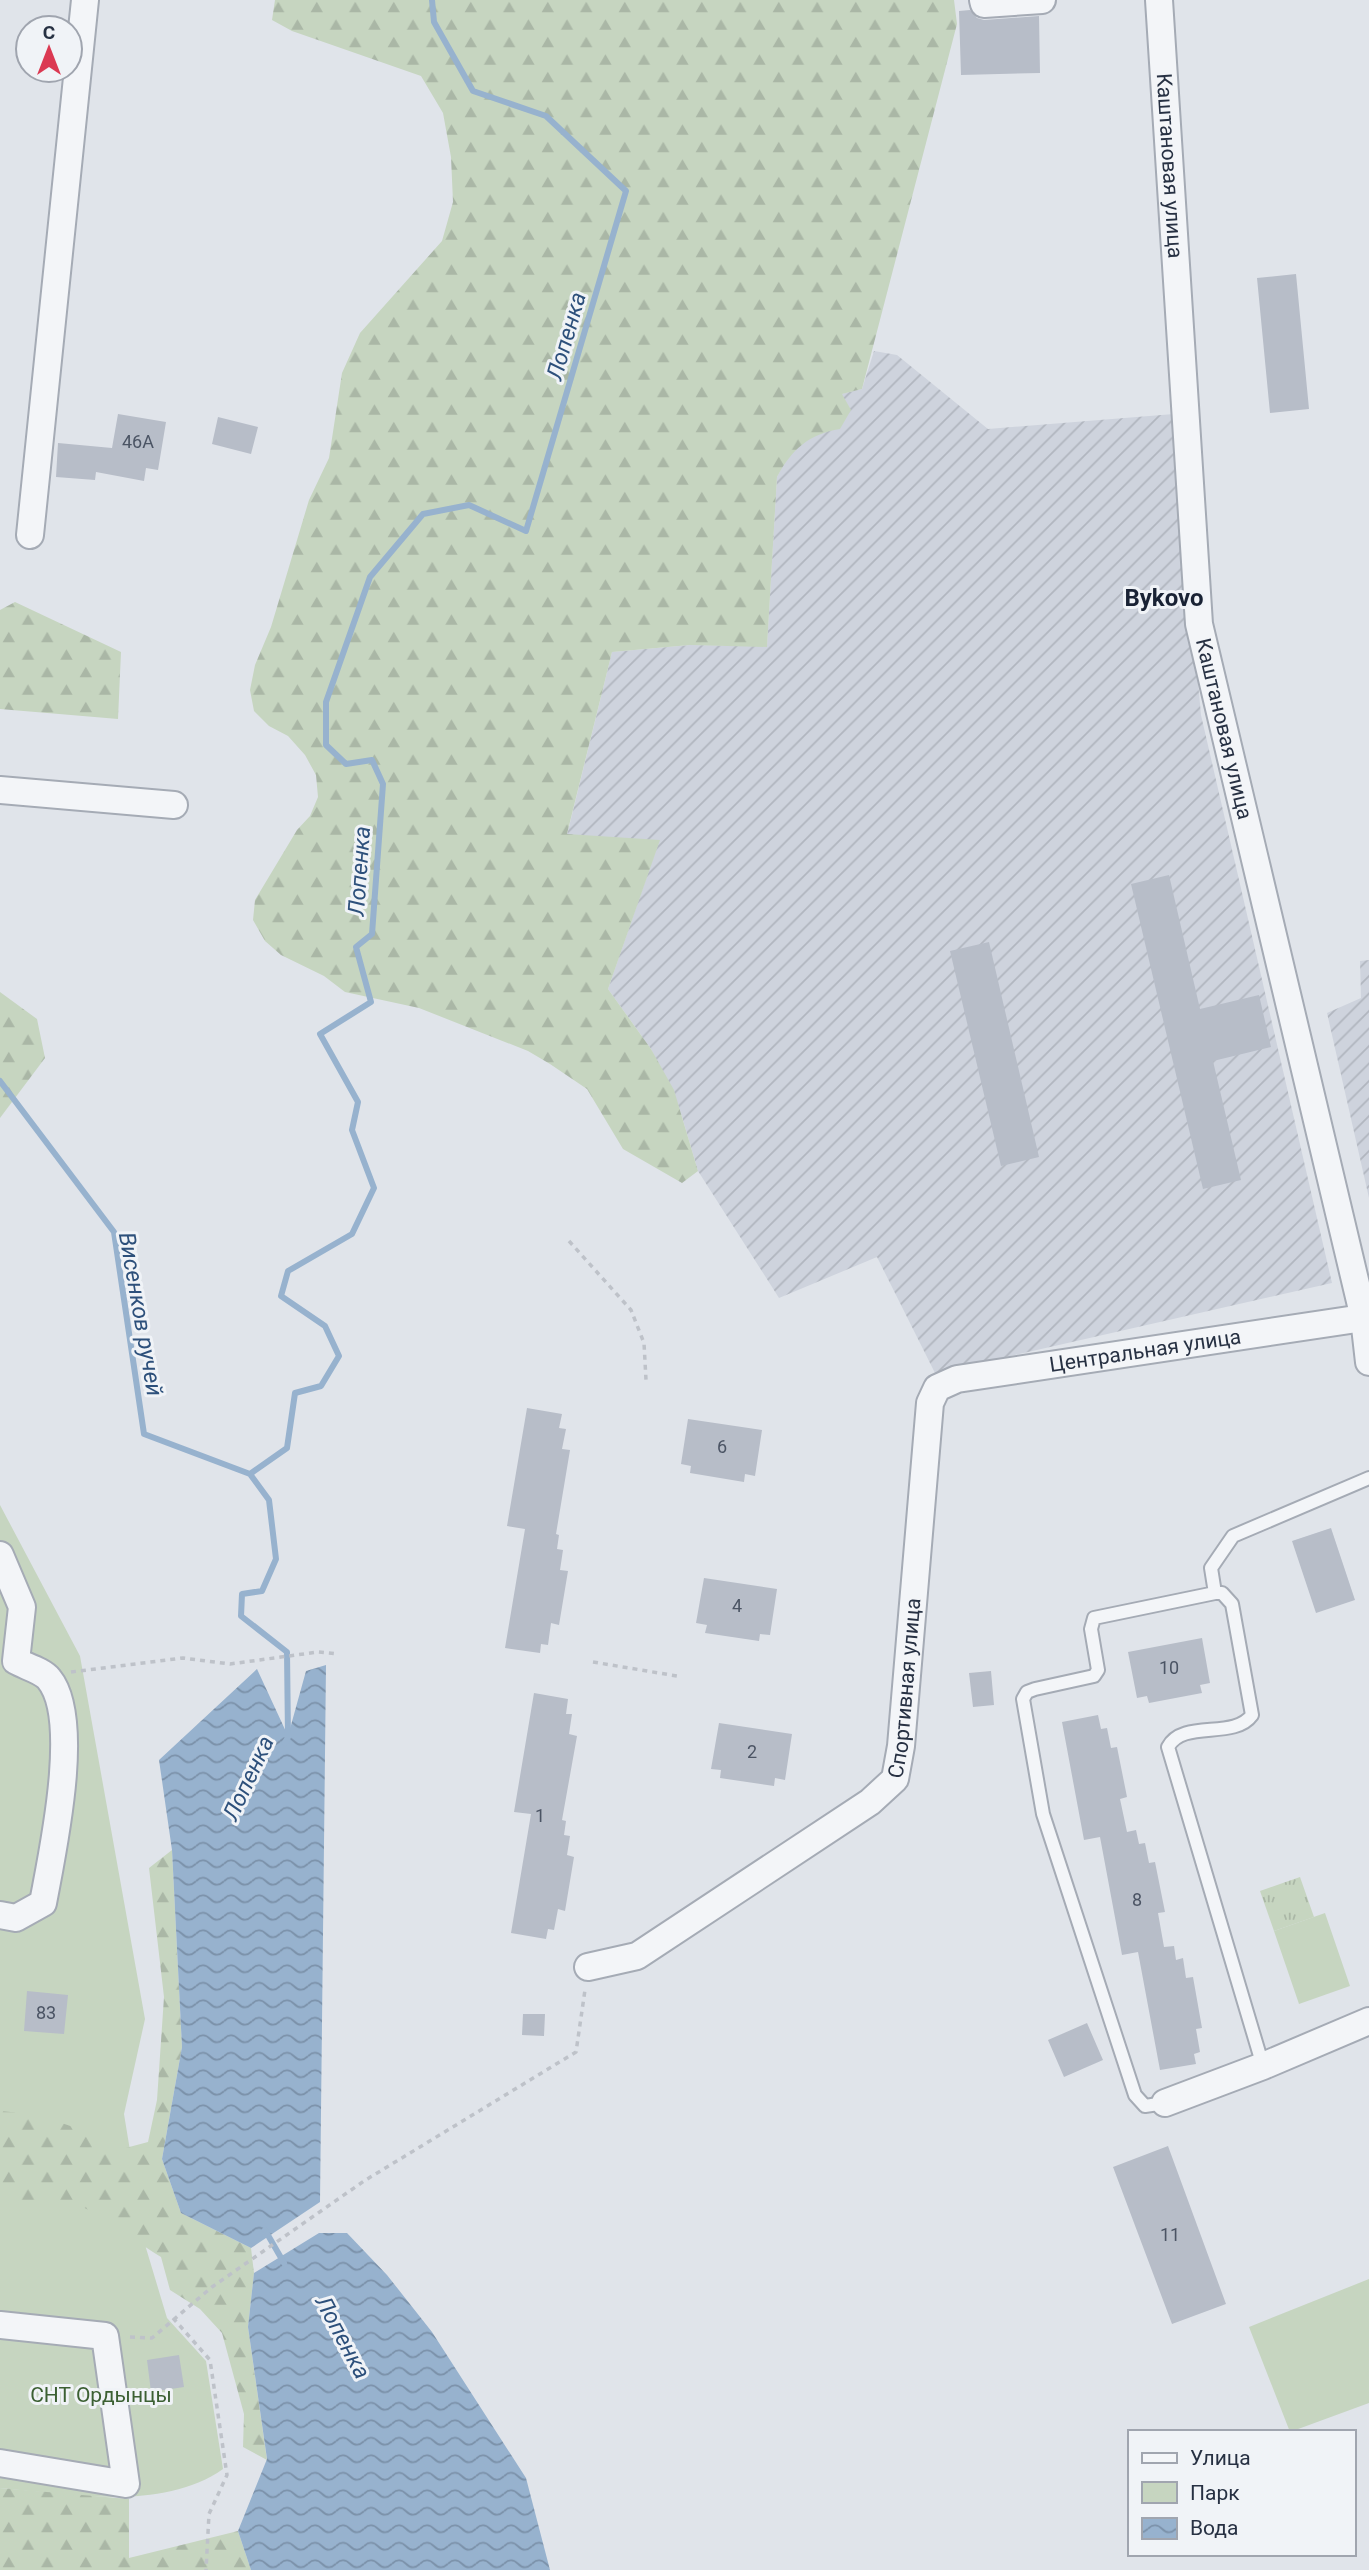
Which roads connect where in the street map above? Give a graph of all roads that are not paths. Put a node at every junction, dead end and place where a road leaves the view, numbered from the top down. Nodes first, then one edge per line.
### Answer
1 (85, 0) edge
2 (983, 0) edge
3 (1042, 0) edge
4 (1158, 0) edge
5 (30, 535) dead end
6 (0, 790) edge
7 (174, 806) dead end
8 (1367, 1317) edge
9 (1369, 1362) edge
10 (930, 1403) joint
11 (1369, 1478) edge
12 (0, 1555) edge
13 (1215, 1593) junction
14 (8, 1660) edge
15 (0, 1915) edge
16 (588, 1967) road end
17 (1369, 2021) edge
18 (1263, 2066) junction
19 (1165, 2103) joint
20 (0, 2325) edge
21 (0, 2463) edge

1 - 5 street
2 - 3 street
4 - 8 street, Каштановая улица
6 - 7 street
8 - 9 street, Каштановая улица
8 - 10 street, Центральная улица
10 - 16 street, Спортивная улица
11 - 13 lane
12 - 14 street
13 - 18 lane
13 - 19 lane
14 - 15 street
17 - 18 street
18 - 19 street
20 - 21 street

